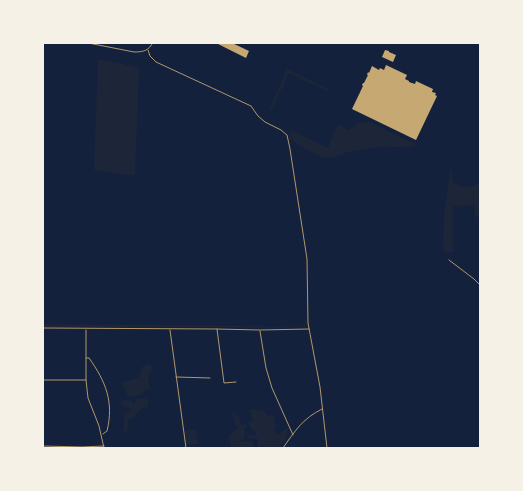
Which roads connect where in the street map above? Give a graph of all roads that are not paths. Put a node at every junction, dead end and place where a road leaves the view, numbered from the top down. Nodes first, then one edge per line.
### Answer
1 (83, 42) edge
2 (153, 42) edge
3 (148, 50) junction
4 (449, 260) dead end
5 (480, 285) edge
6 (42, 328) edge
7 (86, 329) junction
8 (170, 329) junction
9 (216, 329) junction
10 (310, 329) junction
11 (260, 330) junction
12 (86, 358) junction
13 (176, 377) junction
14 (210, 378) dead end
15 (42, 380) edge
16 (86, 380) junction
17 (236, 382) dead end
18 (322, 409) junction
19 (102, 434) junction
20 (293, 435) junction
21 (42, 446) edge
22 (104, 447) edge
23 (186, 448) edge
24 (283, 448) edge
25 (327, 448) edge

1 - 3 street
2 - 3 street
3 - 10 street
4 - 5 street
6 - 7 street
7 - 8 street
7 - 12 street
8 - 9 street
8 - 13 street
9 - 11 street
9 - 17 street
10 - 11 street
10 - 18 street
11 - 20 street
12 - 16 street
12 - 19 street
13 - 14 street
13 - 23 street
15 - 16 street
16 - 19 street
18 - 20 street
18 - 25 street
19 - 22 street
20 - 24 street
21 - 22 street

